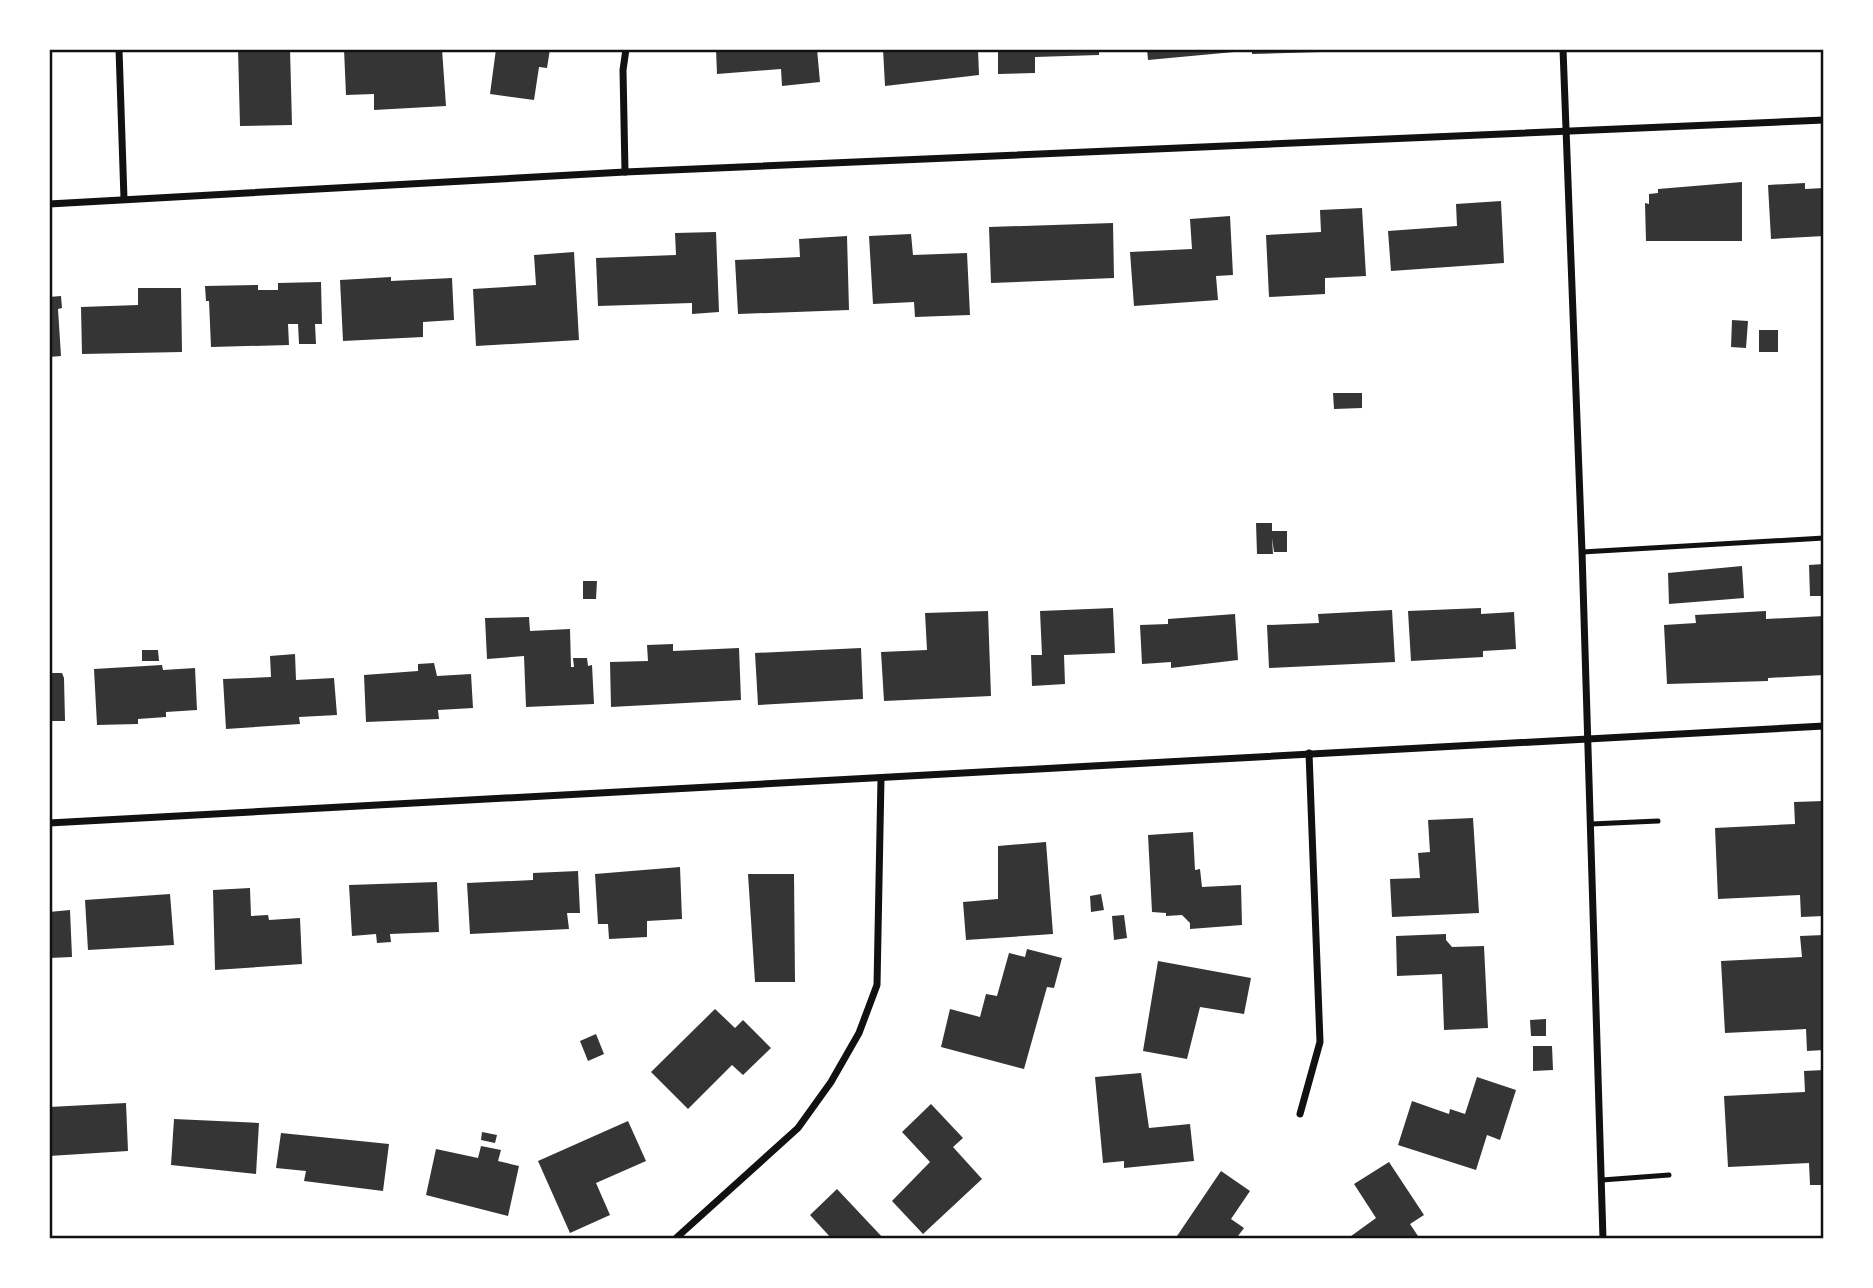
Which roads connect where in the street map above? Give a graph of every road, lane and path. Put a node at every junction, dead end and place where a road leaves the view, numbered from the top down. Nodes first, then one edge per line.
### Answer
1 (119, 49) edge
2 (626, 49) edge
3 (1563, 49) edge
4 (1824, 120) edge
5 (1566, 131) junction
6 (625, 172) junction
7 (124, 199) junction
8 (49, 204) edge
9 (1824, 538) edge
10 (1582, 552) junction
11 (1824, 726) edge
12 (1588, 737) junction
13 (1310, 753) junction
14 (881, 778) junction
15 (1658, 821) dead end
16 (49, 823) edge
17 (1591, 824) junction
18 (1300, 1114) dead end
19 (1669, 1175) dead end
20 (1602, 1180) junction
21 (675, 1239) edge
22 (1603, 1239) edge

1 - 7 street
2 - 6 street
3 - 5 street
4 - 5 street
5 - 6 street
5 - 10 street
6 - 7 street
7 - 8 street
9 - 10 lane
10 - 12 street
11 - 12 street
12 - 13 street
12 - 17 street
13 - 14 street
13 - 18 street
14 - 16 street
14 - 21 street
15 - 17 lane
17 - 20 street
19 - 20 lane
20 - 22 street

